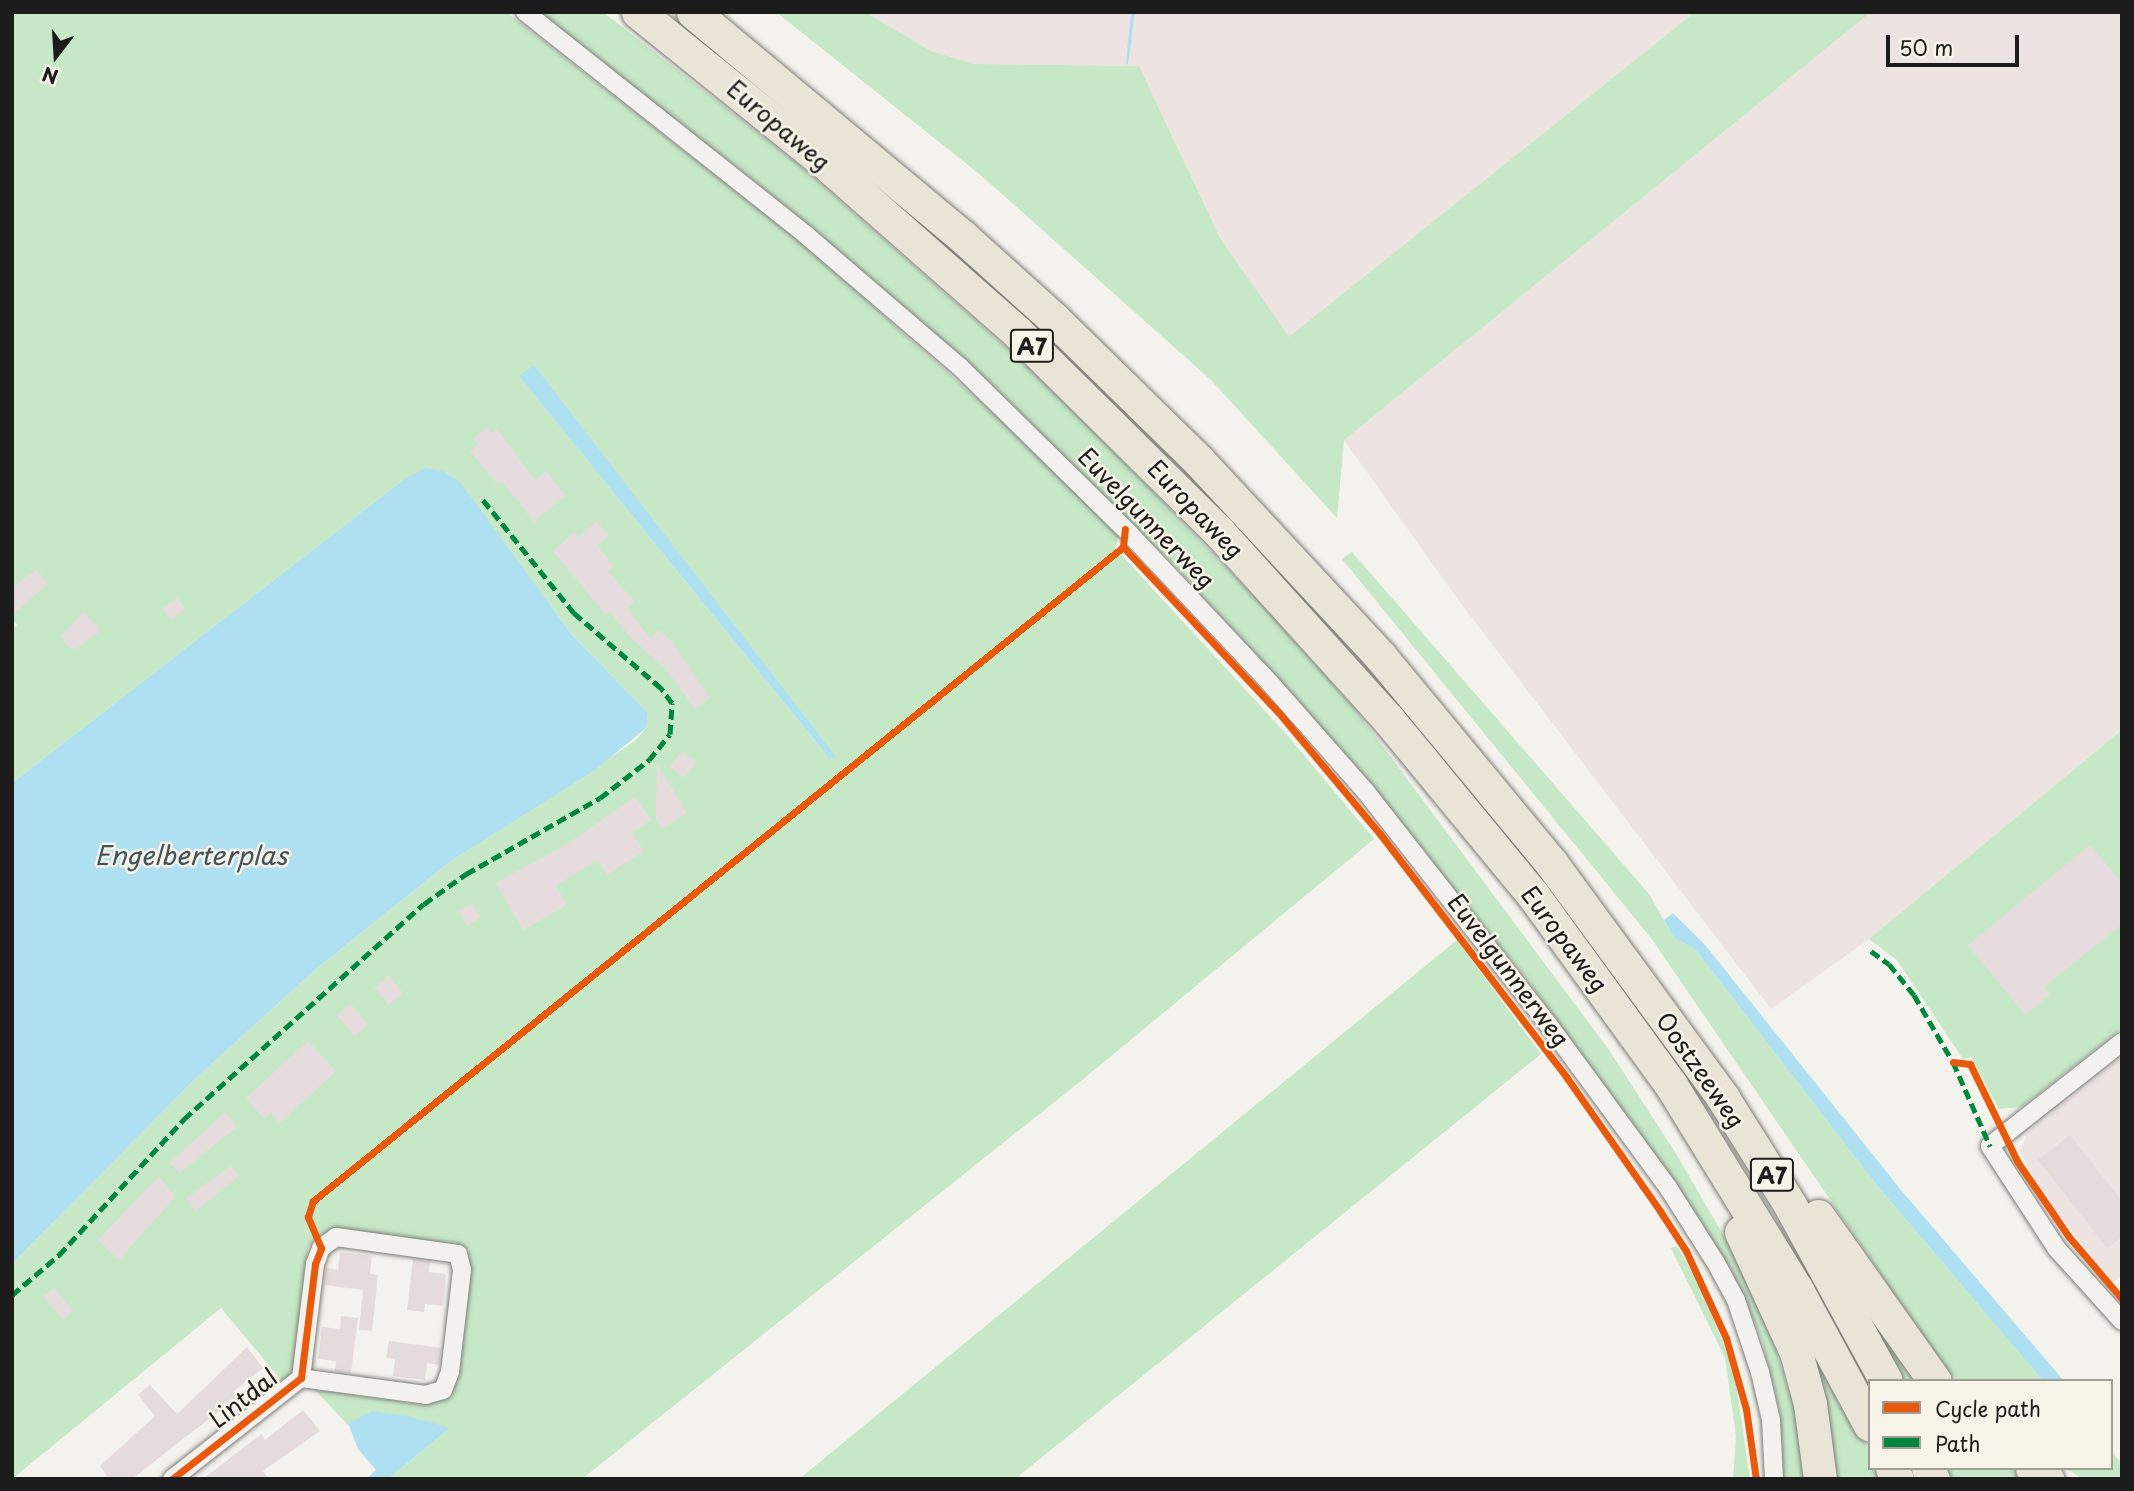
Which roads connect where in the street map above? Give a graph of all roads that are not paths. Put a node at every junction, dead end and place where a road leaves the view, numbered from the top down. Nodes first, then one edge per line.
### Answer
1 (525, 12) edge
2 (638, 12) edge
3 (693, 12) edge
4 (1638, 981) junction
5 (2122, 1042) edge
6 (1671, 1085) junction
7 (2122, 1321) edge
8 (301, 1377) junction
9 (1884, 1379) edge
10 (1935, 1379) edge
11 (1868, 1421) edge
12 (172, 1479) edge
13 (1774, 1479) edge
14 (1820, 1479) edge

1 - 13 street, Euvelgunnerweg
2 - 6 highway, Europaweg / A7
3 - 4 highway, Europaweg / A7
4 - 9 highway, Oostzeeweg / A7
4 - 10 highway, A7
5 - 7 street
6 - 11 highway, Oostzeeweg / A7
6 - 14 highway, A7
8 - 8 street, Lintdal
8 - 12 street, Lintdal

